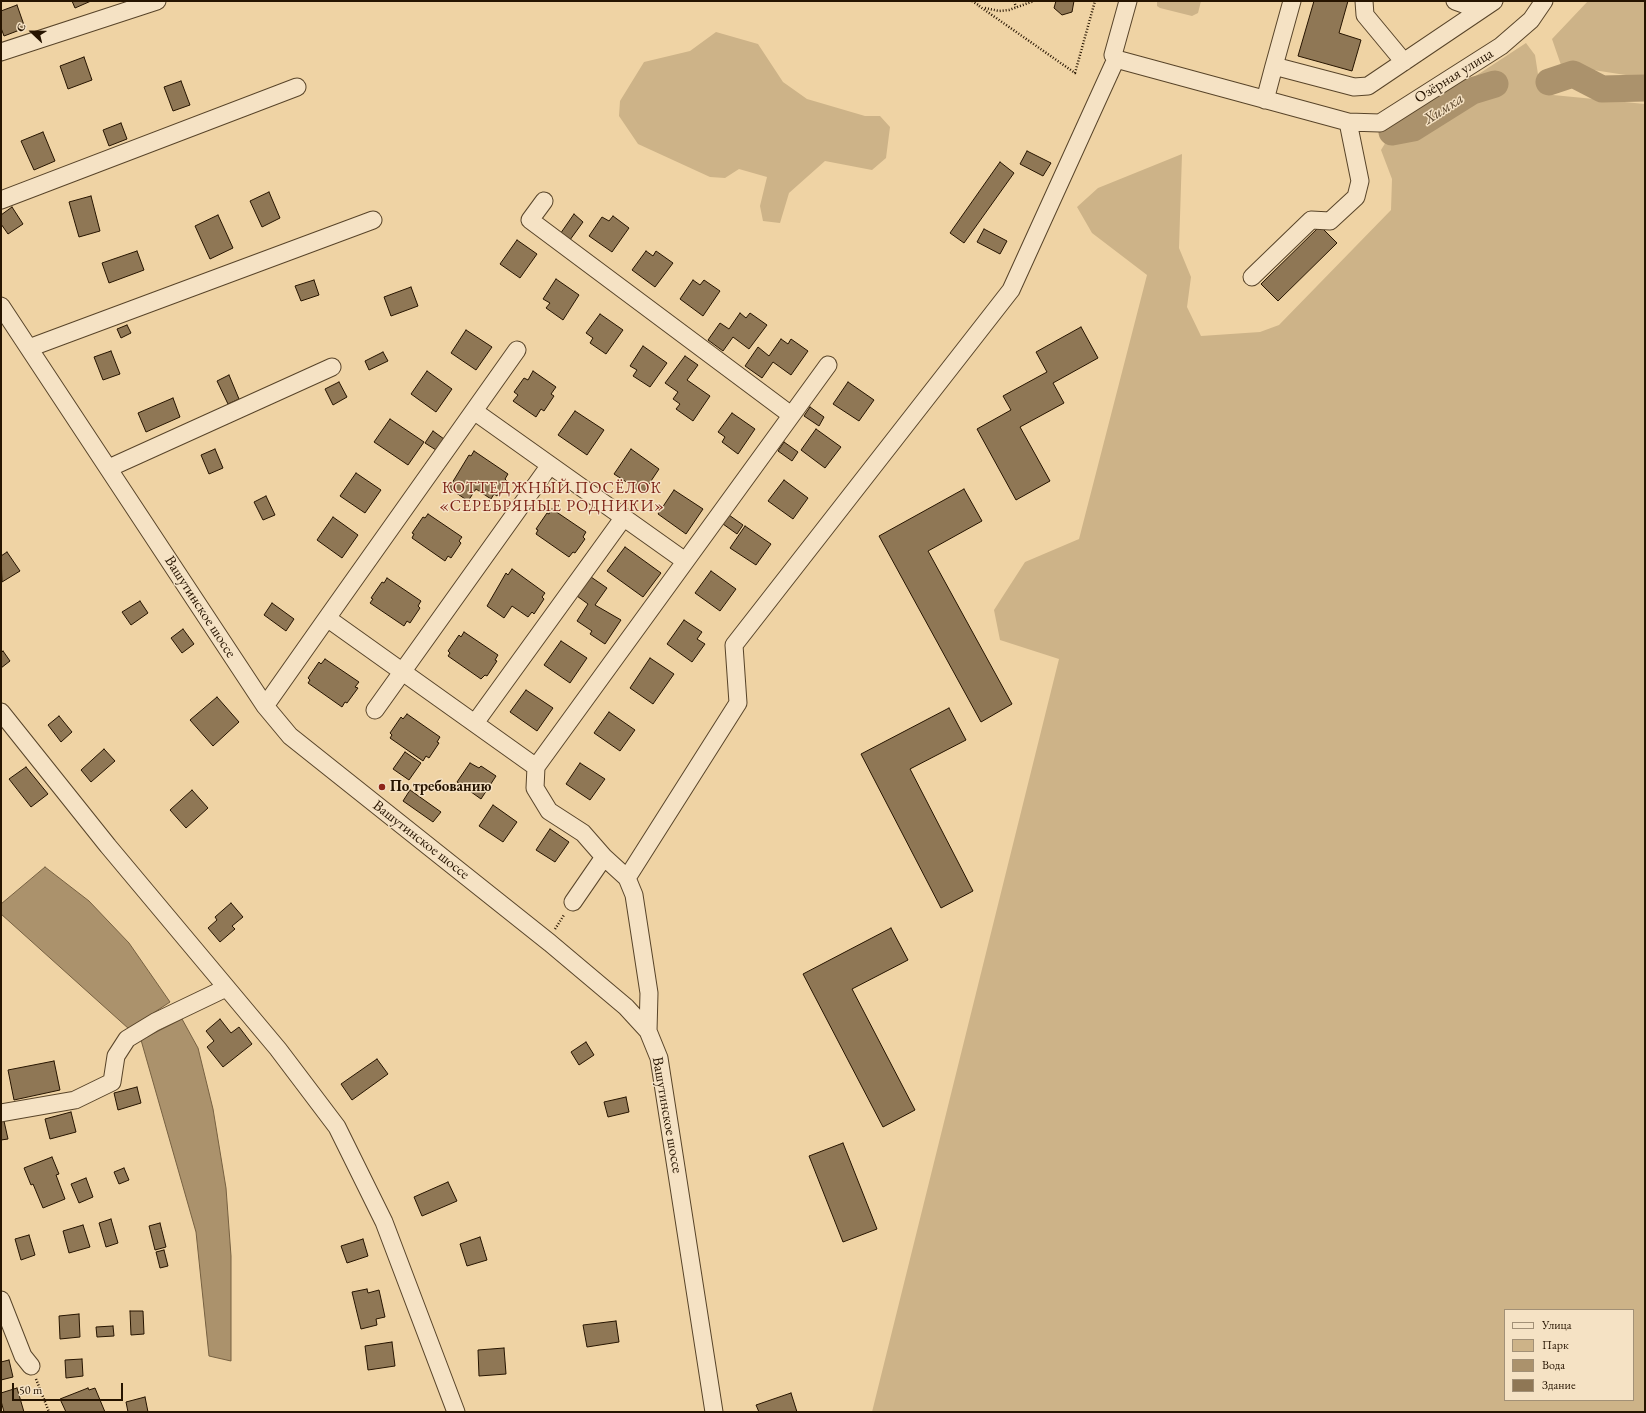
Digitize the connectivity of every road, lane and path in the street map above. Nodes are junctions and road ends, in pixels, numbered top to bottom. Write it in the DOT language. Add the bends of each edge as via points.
graph roads {
  1 [pos="157,1"];
  2 [pos="972,1"];
  3 [pos="1014,1"];
  4 [pos="1034,1"];
  5 [pos="1096,1"];
  6 [pos="1128,1"];
  7 [pos="1292,1"];
  8 [pos="1364,1"];
  9 [pos="1455,1"];
  10 [pos="1544,1"];
  11 [pos="1487,5"];
  12 [pos="979,6"];
  13 [pos="1016,7"];
  14 [pos="1,52"];
  15 [pos="1116,59"];
  16 [pos="1404,62"];
  17 [pos="1274,66"];
  18 [pos="297,86"];
  19 [pos="1265,100"];
  20 [pos="1348,122"];
  21 [pos="1,200"];
  22 [pos="544,201"];
  23 [pos="372,220"];
  24 [pos="1252,277"];
  25 [pos="1,306"];
  26 [pos="29,348"];
  27 [pos="517,350"];
  28 [pos="828,365"];
  29 [pos="332,367"];
  30 [pos="474,411"];
  31 [pos="792,415"];
  32 [pos="550,465"];
  33 [pos="109,468"];
  34 [pos="624,517"];
  35 [pos="685,561"];
  36 [pos="327,618"];
  37 [pos="402,671"];
  38 [pos="265,706"];
  39 [pos="374,710"];
  40 [pos="1,712"];
  41 [pos="475,723"];
  42 [pos="536,766"];
  43 [pos="604,857"];
  44 [pos="627,878"];
  45 [pos="573,902"];
  46 [pos="550,943"];
  47 [pos="226,988"];
  48 [pos="648,1031"];
  49 [pos="1,1113"];
  50 [pos="1,1300"];
  51 [pos="31,1366"];
  52 [pos="49,1412"];
  53 [pos="456,1412"];
  54 [pos="714,1412"];
  1 -- 14 [label="street"];
  2 -- 12 [label="path"];
  3 -- 13 [label="path"];
  4 -- 13 [label="path"];
  5 -- 12 [label="path" via="1075,73"];
  6 -- 15 [label="street" via="1114,55"];
  7 -- 17 [label="street"];
  8 -- 16 [label="street" via="1364,15"];
  9 -- 11 [label="street"];
  10 -- 20 [label="street, Озёрная улица" via="1531,20 1501,46 1380,123"];
  11 -- 16 [label="street"];
  12 -- 13 [label="path" via="999,11"];
  15 -- 19 [label="street"];
  15 -- 44 [label="street" via="1011,290 734,645 738,703"];
  16 -- 17 [label="street" via="1368,86 1354,87"];
  17 -- 19 [label="street"];
  18 -- 21 [label="street"];
  19 -- 20 [label="street, Озёрная улица"];
  20 -- 24 [label="street" via="1360,181 1356,197 1330,221 1311,220"];
  22 -- 31 [label="street" via="530,220"];
  23 -- 26 [label="street"];
  25 -- 26 [label="street, Вашутинское шоссе"];
  26 -- 33 [label="street, Вашутинское шоссе"];
  27 -- 30 [label="street"];
  28 -- 31 [label="street"];
  29 -- 33 [label="street"];
  30 -- 32 [label="street"];
  30 -- 36 [label="street"];
  31 -- 35 [label="street"];
  32 -- 34 [label="street"];
  32 -- 37 [label="street"];
  33 -- 38 [label="street, Вашутинское шоссе"];
  34 -- 35 [label="street"];
  34 -- 41 [label="street"];
  35 -- 42 [label="street"];
  36 -- 37 [label="street"];
  36 -- 38 [label="street"];
  37 -- 39 [label="street"];
  37 -- 41 [label="street"];
  38 -- 46 [label="street, Вашутинское шоссе" via="290,736"];
  40 -- 47 [label="street"];
  41 -- 42 [label="street"];
  42 -- 43 [label="street" via="535,788 549,811 583,833"];
  43 -- 44 [label="street"];
  43 -- 45 [label="street"];
  44 -- 48 [label="street" via="634,895 649,993"];
  45 -- 46 [label="path" via="556,926"];
  46 -- 48 [label="street, Вашутинское шоссе" via="626,1007"];
  47 -- 49 [label="street" via="155,1022 127,1039 116,1056 112,1082 75,1100"];
  47 -- 53 [label="street" via="278,1049 337,1127 384,1222"];
  48 -- 54 [label="street, Вашутинское шоссе" via="659,1058"];
  50 -- 51 [label="street" via="23,1356"];
  51 -- 52 [label="path"];
}
